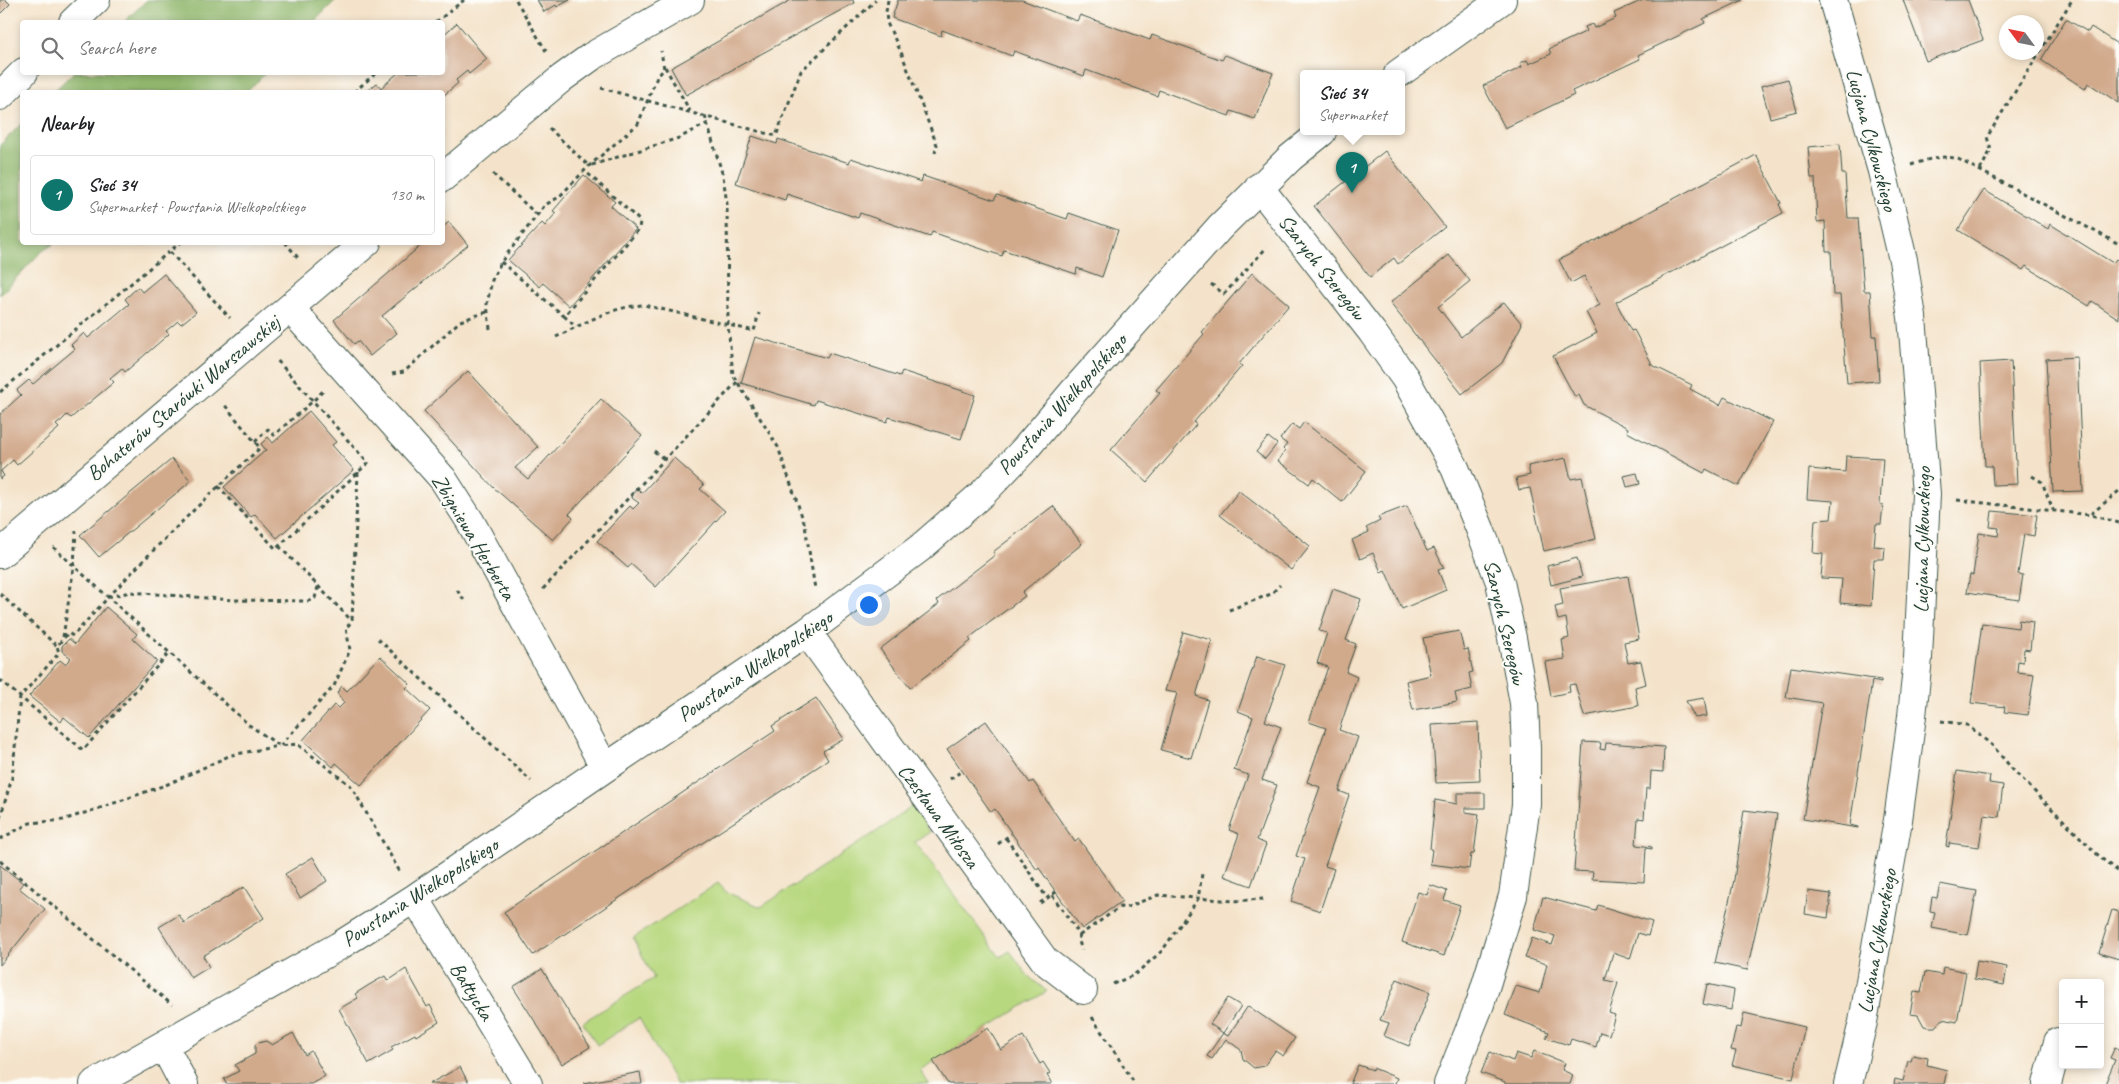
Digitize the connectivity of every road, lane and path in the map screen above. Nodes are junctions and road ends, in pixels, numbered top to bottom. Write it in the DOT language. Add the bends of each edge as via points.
graph roads {
  1 [pos="96,0"];
  2 [pos="464,0"];
  3 [pos="690,0"];
  4 [pos="876,0"];
  5 [pos="888,0"];
  6 [pos="1502,0"];
  7 [pos="1833,0"];
  8 [pos="2072,0"];
  9 [pos="76,20"];
  10 [pos="439,20"];
  11 [pos="659,47"];
  12 [pos="665,66"];
  13 [pos="1404,70"];
  14 [pos="21,75"];
  15 [pos="374,75"];
  16 [pos="601,88"];
  17 [pos="356,90"];
  18 [pos="0,96"];
  19 [pos="647,100"];
  20 [pos="526,107"];
  21 [pos="691,112"];
  22 [pos="706,116"];
  23 [pos="708,123"];
  24 [pos="1318,135"];
  25 [pos="935,154"];
  26 [pos="589,166"];
  27 [pos="1903,167"];
  28 [pos="584,170"];
  29 [pos="1980,170"];
  30 [pos="445,175"];
  31 [pos="506,186"];
  32 [pos="1259,187"];
  33 [pos="536,214"];
  34 [pos="1274,240"];
  35 [pos="2119,244"];
  36 [pos="178,245"];
  37 [pos="363,245"];
  38 [pos="170,252"];
  39 [pos="501,262"];
  40 [pos="1216,287"];
  41 [pos="211,297"];
  42 [pos="290,308"];
  43 [pos="487,312"];
  44 [pos="759,313"];
  45 [pos="564,316"];
  46 [pos="728,325"];
  47 [pos="576,327"];
  48 [pos="490,329"];
  49 [pos="556,337"];
  50 [pos="271,354"];
  51 [pos="345,370"];
  52 [pos="390,374"];
  53 [pos="737,382"];
  54 [pos="0,392"];
  55 [pos="313,401"];
  56 [pos="227,408"];
  57 [pos="255,442"];
  58 [pos="654,451"];
  59 [pos="664,459"];
  60 [pos="358,472"];
  61 [pos="2032,476"];
  62 [pos="218,486"];
  63 [pos="2119,491"];
  64 [pos="1957,500"];
  65 [pos="2053,510"];
  66 [pos="2090,515"];
  67 [pos="2119,523"];
  68 [pos="76,530"];
  69 [pos="48,543"];
  70 [pos="279,546"];
  71 [pos="0,554"];
  72 [pos="74,566"];
  73 [pos="1280,585"];
  74 [pos="318,587"];
  75 [pos="542,589"];
  76 [pos="457,590"];
  77 [pos="816,590"];
  78 [pos="0,594"];
  79 [pos="108,597"];
  80 [pos="466,603"];
  81 [pos="1229,610"];
  82 [pos="352,621"];
  83 [pos="807,632"];
  84 [pos="63,638"];
  85 [pos="378,638"];
  86 [pos="57,646"];
  87 [pos="169,653"];
  88 [pos="0,680"];
  89 [pos="20,697"];
  90 [pos="1939,721"];
  91 [pos="280,746"];
  92 [pos="605,768"];
  93 [pos="532,782"];
  94 [pos="0,818"];
  95 [pos="1006,838"];
  96 [pos="0,839"];
  97 [pos="0,861"];
  98 [pos="400,870"];
  99 [pos="2119,873"];
  100 [pos="1202,874"];
  101 [pos="1052,895"];
  102 [pos="415,898"];
  103 [pos="1047,898"];
  104 [pos="1198,899"];
  105 [pos="1263,899"];
  106 [pos="1080,935"];
  107 [pos="1082,946"];
  108 [pos="1085,1001"];
  109 [pos="172,1006"];
  110 [pos="2058,1042"];
  111 [pos="164,1046"];
  112 [pos="94,1084"];
  113 [pos="184,1084"];
  114 [pos="528,1084"];
  115 [pos="1135,1084"];
  116 [pos="1448,1084"];
  117 [pos="1848,1084"];
  118 [pos="2047,1084"];
  1 -- 9 [label="street"];
  2 -- 10 [label="path"];
  3 -- 20 [label="street" via="592,57"];
  4 -- 22 [label="path" via="801,71 776,136"];
  5 -- 25 [label="path" via="887,23 937,145"];
  6 -- 13 [label="street"];
  7 -- 117 [label="street, Lucjana Cylkowskiego" via="1882,171 1903,260 1912,317 1926,494 1912,716 1868,993"];
  8 -- 29 [label="path" via="1987,137 1991,150"];
  11 -- 12 [label="path"];
  12 -- 19 [label="path"];
  12 -- 21 [label="path"];
  14 -- 18 [label="street"];
  15 -- 17 [label="path"];
  16 -- 19 [label="path"];
  19 -- 21 [label="path"];
  19 -- 26 [label="path" via="638,124"];
  20 -- 26 [label="path"];
  20 -- 30 [label="street"];
  21 -- 22 [label="path"];
  22 -- 23 [label="path"];
  23 -- 26 [label="path" via="679,138"];
  23 -- 46 [label="path" via="724,176 727,204"];
  24 -- 32 [label="street, Powstania Wielkopolskiego"];
  26 -- 28 [label="path"];
  27 -- 29 [label="path" via="1948,156"];
  28 -- 33 [label="path"];
  28 -- 45 [label="path" via="640,221 639,229"];
  29 -- 35 [label="path"];
  31 -- 33 [label="path"];
  32 -- 83 [label="street, Powstania Wielkopolskiego" via="983,493 920,548"];
  32 -- 116 [label="street, Szarych Szeregów" via="1372,332 1409,386 1455,468 1500,582 1512,638 1524,703 1526,748 1526,805 1521,841 1513,896 1480,1004"];
  33 -- 39 [label="path"];
  34 -- 40 [label="path" via="1224,294"];
  36 -- 38 [label="path"];
  37 -- 42 [label="street, Bohaterów Starówki Warszawskiej"];
  38 -- 41 [label="path"];
  38 -- 54 [label="path"];
  39 -- 43 [label="path" via="492,280"];
  39 -- 45 [label="path"];
  42 -- 51 [label="street, Zbigniewa Herberta"];
  42 -- 71 [label="street, Bohaterów Starówki Warszawskiej"];
  43 -- 48 [label="path"];
  43 -- 52 [label="path" via="460,321 404,372"];
  44 -- 46 [label="path" via="754,332"];
  45 -- 47 [label="path"];
  46 -- 47 [label="path" via="644,305 631,306"];
  46 -- 53 [label="path" via="733,375"];
  47 -- 49 [label="path"];
  50 -- 55 [label="path"];
  51 -- 55 [label="path"];
  51 -- 92 [label="street, Zbigniewa Herberta" via="448,487 470,521"];
  53 -- 59 [label="path"];
  53 -- 77 [label="path" via="778,447 805,525"];
  55 -- 57 [label="path" via="274,436 268,430"];
  55 -- 60 [label="path" via="368,463"];
  56 -- 57 [label="path"];
  57 -- 62 [label="path" via="260,448"];
  58 -- 59 [label="path"];
  59 -- 75 [label="path"];
  60 -- 70 [label="path"];
  60 -- 82 [label="path"];
  61 -- 65 [label="path" via="2042,482"];
  62 -- 70 [label="path" via="276,549"];
  62 -- 79 [label="path"];
  63 -- 66 [label="path"];
  64 -- 65 [label="path"];
  65 -- 66 [label="path"];
  66 -- 67 [label="path"];
  68 -- 72 [label="path"];
  69 -- 72 [label="path"];
  70 -- 74 [label="path"];
  72 -- 79 [label="path"];
  72 -- 84 [label="path"];
  73 -- 81 [label="path" via="1271,594"];
  74 -- 79 [label="path" via="315,598 308,601 233,600 130,592"];
  74 -- 82 [label="path"];
  76 -- 80 [label="path"];
  78 -- 86 [label="path"];
  79 -- 84 [label="path" via="73,636 68,633"];
  79 -- 87 [label="path"];
  82 -- 91 [label="path" via="346,628 350,650 334,686"];
  83 -- 92 [label="street, Powstania Wielkopolskiego"];
  83 -- 108 [label="street, Czesława Miłosza" via="1045,961"];
  84 -- 86 [label="path"];
  85 -- 93 [label="path"];
  86 -- 89 [label="path" via="60,653"];
  87 -- 89 [label="path" via="83,750"];
  87 -- 91 [label="path" via="249,725"];
  88 -- 89 [label="path"];
  89 -- 94 [label="path" via="12,778"];
  90 -- 99 [label="path" via="1967,725 1985,739"];
  91 -- 96 [label="path" via="231,755 168,784 106,806 63,820 30,822"];
  91 -- 98 [label="path" via="297,744 351,786"];
  92 -- 102 [label="street, Powstania Wielkopolskiego"];
  95 -- 103 [label="path"];
  97 -- 109 [label="path"];
  100 -- 104 [label="path"];
  101 -- 106 [label="path"];
  102 -- 111 [label="street, Powstania Wielkopolskiego" via="340,946"];
  102 -- 114 [label="street, Bałtycka"];
  104 -- 105 [label="path"];
  104 -- 106 [label="path" via="1158,895 1125,908 1120,906"];
  104 -- 108 [label="path" via="1162,950 1134,974"];
  106 -- 107 [label="path" via="1078,939"];
  108 -- 115 [label="path"];
  110 -- 118 [label="street"];
  111 -- 112 [label="street, Powstania Wielkopolskiego"];
  111 -- 113 [label="street"];
}
